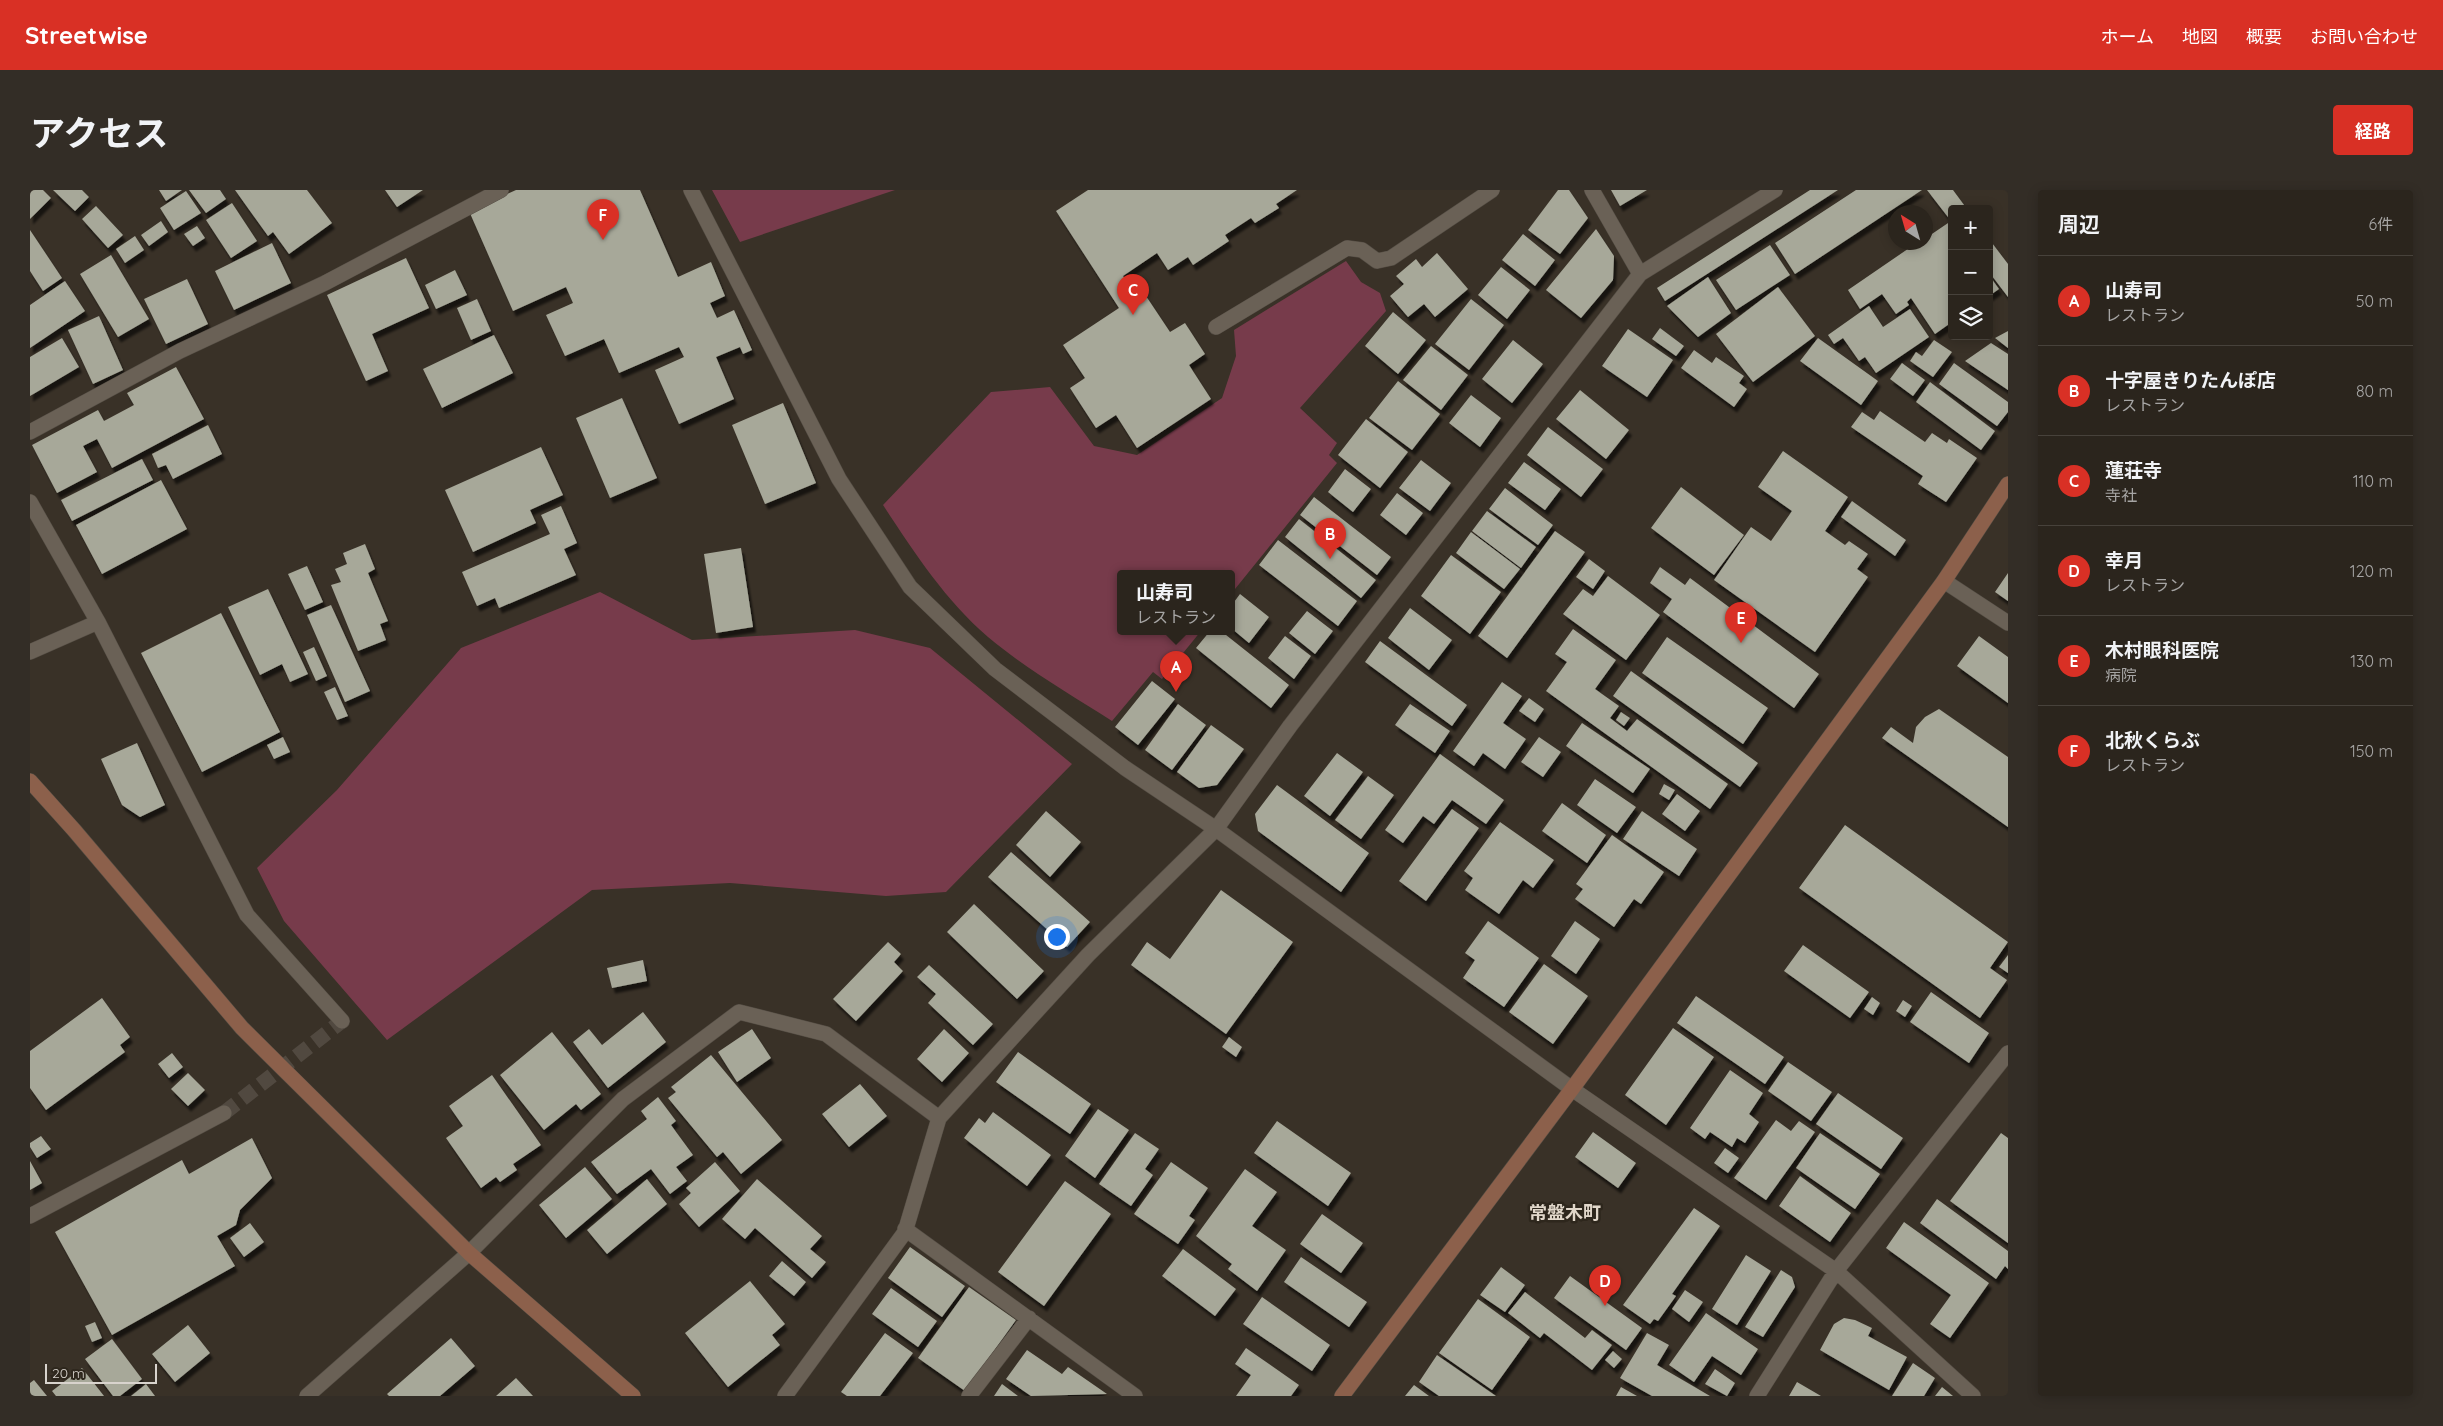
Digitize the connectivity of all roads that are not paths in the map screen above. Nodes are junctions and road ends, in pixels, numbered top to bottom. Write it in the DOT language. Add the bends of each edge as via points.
graph roads {
  1 [pos="502,190"];
  2 [pos="691,190"];
  3 [pos="1492,190"];
  4 [pos="1592,190"];
  5 [pos="1775,190"];
  6 [pos="1640,274"];
  7 [pos="1216,327"];
  8 [pos="30,432"];
  9 [pos="2008,484"];
  10 [pos="30,502"];
  11 [pos="1944,581"];
  12 [pos="98,622"];
  13 [pos="2008,623"];
  14 [pos="30,652"];
  15 [pos="30,782"];
  16 [pos="1216,830"];
  17 [pos="342,1021"];
  18 [pos="2008,1053"];
  19 [pos="1572,1089"];
  20 [pos="224,1113"];
  21 [pos="939,1118"];
  22 [pos="30,1216"];
  23 [pos="906,1229"];
  24 [pos="469,1253"];
  25 [pos="1836,1271"];
  26 [pos="1030,1318"];
  27 [pos="307,1396"];
  28 [pos="634,1396"];
  29 [pos="785,1396"];
  30 [pos="969,1396"];
  31 [pos="1135,1396"];
  32 [pos="1342,1396"];
  33 [pos="1757,1396"];
  34 [pos="1973,1396"];
  1 -- 8 [label="street" via="325,283 180,351"];
  2 -- 16 [label="street" via="839,479 910,587 995,669 1125,768"];
  3 -- 7 [label="street" via="1391,258 1377,261 1362,250 1347,248"];
  4 -- 6 [label="street"];
  5 -- 6 [label="street"];
  6 -- 16 [label="street" via="1290,726"];
  9 -- 11 [label="street"];
  10 -- 12 [label="street"];
  11 -- 13 [label="street"];
  11 -- 19 [label="street"];
  12 -- 14 [label="street"];
  12 -- 17 [label="street" via="247,915"];
  15 -- 24 [label="street" via="242,1028"];
  16 -- 19 [label="street"];
  16 -- 21 [label="street" via="1088,955"];
  18 -- 25 [label="street"];
  19 -- 25 [label="street"];
  19 -- 32 [label="street"];
  20 -- 22 [label="street"];
  21 -- 23 [label="street"];
  21 -- 24 [label="street" via="826,1034 740,1012 623,1099"];
  23 -- 26 [label="street"];
  23 -- 29 [label="street"];
  24 -- 27 [label="street"];
  24 -- 28 [label="street"];
  25 -- 33 [label="street"];
  25 -- 34 [label="street"];
  26 -- 30 [label="street"];
  26 -- 31 [label="street"];
}
